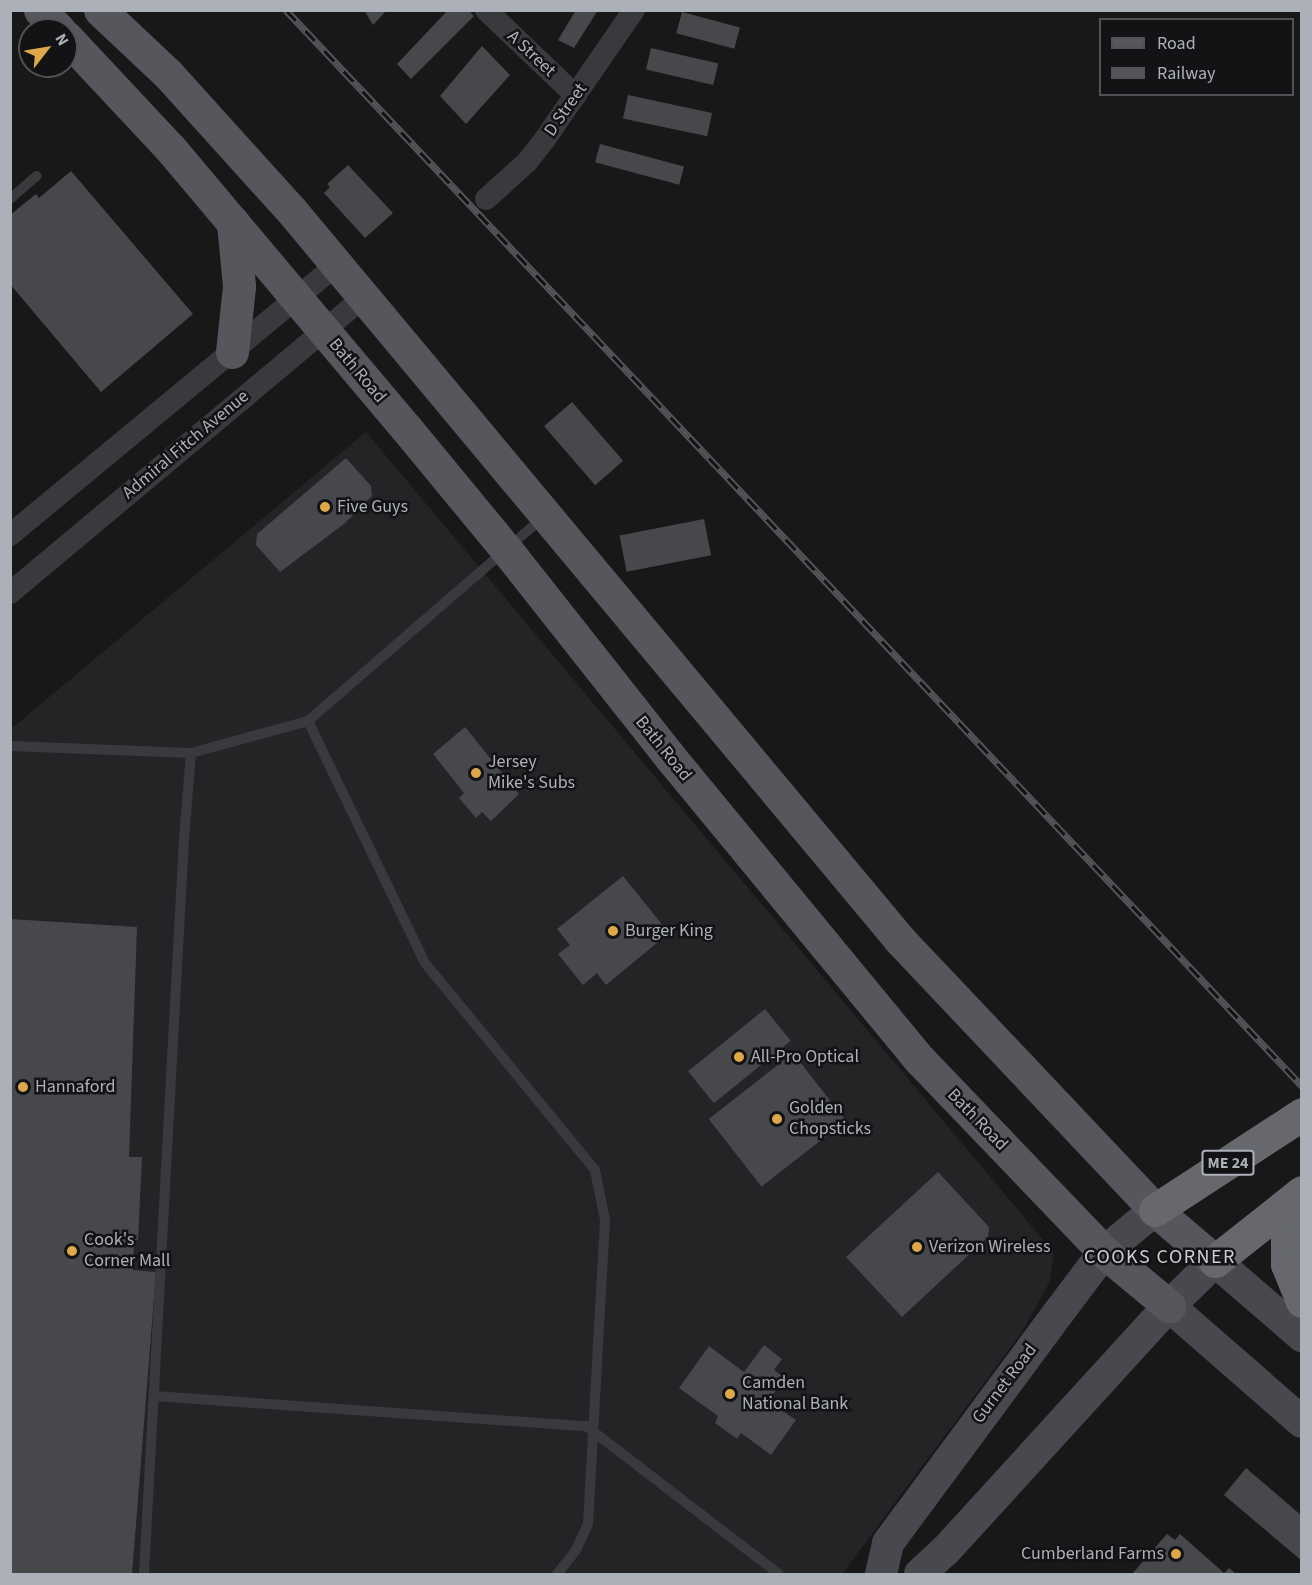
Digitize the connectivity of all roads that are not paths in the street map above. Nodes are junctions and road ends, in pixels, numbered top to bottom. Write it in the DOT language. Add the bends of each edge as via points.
graph roads {
  1 [pos="100,10"];
  2 [pos="486,10"];
  3 [pos="634,10"];
  4 [pos="78,50"];
  5 [pos="576,96"];
  6 [pos="36,176"];
  7 [pos="10,199"];
  8 [pos="486,199"];
  9 [pos="233,222"];
  10 [pos="335,266"];
  11 [pos="363,298"];
  12 [pos="296,299"];
  13 [pos="323,331"];
  14 [pos="232,352"];
  15 [pos="544,515"];
  16 [pos="10,535"];
  17 [pos="506,548"];
  18 [pos="10,593"];
  19 [pos="308,721"];
  20 [pos="10,746"];
  21 [pos="191,753"];
  22 [pos="1302,1114"];
  23 [pos="1302,1192"];
  24 [pos="1302,1201"];
  25 [pos="1155,1210"];
  26 [pos="1104,1252"];
  27 [pos="1215,1261"];
  28 [pos="1302,1301"];
  29 [pos="1169,1306"];
  30 [pos="1302,1336"];
  31 [pos="154,1396"];
  32 [pos="1302,1422"];
  33 [pos="594,1432"];
  34 [pos="144,1575"];
  35 [pos="557,1575"];
  36 [pos="779,1575"];
  37 [pos="881,1575"];
  38 [pos="920,1575"];
  1 -- 10 [label="main road" via="168,74 291,210"];
  2 -- 5 [label="street, A Street"];
  3 -- 5 [label="street, D Street"];
  4 -- 9 [label="main road, Bath Road"];
  5 -- 8 [label="street, D Street" via="527,162"];
  6 -- 7 [label="lane"];
  9 -- 12 [label="main road, Bath Road"];
  9 -- 14 [label="main road" via="239,286"];
  10 -- 11 [label="main road"];
  10 -- 12 [label="street"];
  11 -- 13 [label="street, Admiral Fitch Avenue"];
  11 -- 15 [label="main road"];
  12 -- 13 [label="main road, Bath Road"];
  12 -- 14 [label="street"];
  13 -- 17 [label="main road, Bath Road"];
  13 -- 18 [label="street, Admiral Fitch Avenue"];
  14 -- 16 [label="street"];
  15 -- 17 [label="lane"];
  15 -- 25 [label="main road" via="900,940"];
  17 -- 19 [label="lane"];
  17 -- 26 [label="main road, Bath Road" via="677,766 920,1060"];
  19 -- 21 [label="lane"];
  19 -- 33 [label="lane" via="425,963 595,1170 605,1220"];
  20 -- 21 [label="lane"];
  21 -- 31 [label="lane"];
  22 -- 25 [label="highway, ME 24"];
  23 -- 27 [label="highway"];
  24 -- 28 [label="highway" via="1287,1234 1287,1264"];
  25 -- 26 [label="main road, Gurnet Road / ME 24"];
  25 -- 27 [label="main road"];
  26 -- 29 [label="main road, Bath Road"];
  26 -- 37 [label="main road, Gurnet Road / ME 24" via="888,1543"];
  27 -- 29 [label="main road"];
  27 -- 30 [label="main road"];
  29 -- 32 [label="main road, Bath Road"];
  29 -- 38 [label="main road"];
  31 -- 33 [label="lane" via="586,1426"];
  31 -- 34 [label="lane"];
  33 -- 35 [label="lane" via="588,1524 576,1550"];
  33 -- 36 [label="lane"];
}
